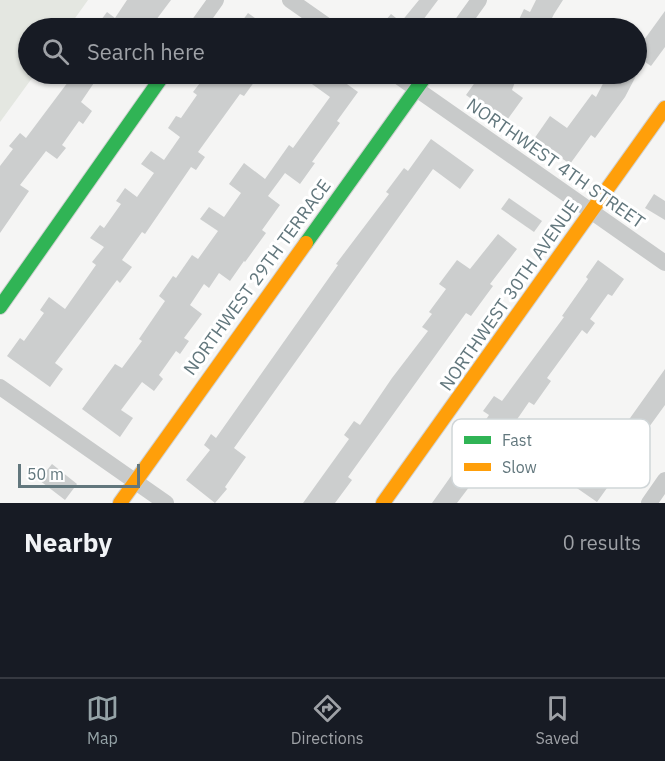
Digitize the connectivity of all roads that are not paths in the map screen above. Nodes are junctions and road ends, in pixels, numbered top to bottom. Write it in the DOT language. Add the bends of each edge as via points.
graph roads {
  1 [pos="216,0"];
  2 [pos="290,0"];
  3 [pos="479,0"];
  4 [pos="203,18"];
  5 [pos="316,18"];
  6 [pos="466,18"];
  7 [pos="157,84"];
  8 [pos="410,84"];
  9 [pos="419,84"];
  10 [pos="416,88"];
  11 [pos="665,108"];
  12 [pos="591,211"];
  13 [pos="665,263"];
  14 [pos="0,307"];
  15 [pos="0,387"];
  16 [pos="665,480"];
  17 [pos="135,482"];
  18 [pos="120,503"];
  19 [pos="166,503"];
  20 [pos="383,503"];
  21 [pos="649,503"];
  1 -- 4 [label="street"];
  2 -- 5 [label="street"];
  3 -- 6 [label="street"];
  7 -- 14 [label="street"];
  8 -- 10 [label="street, NORTHWEST 4TH STREET"];
  9 -- 10 [label="street, NORTHWEST 29TH TERRACE"];
  10 -- 12 [label="street, NORTHWEST 4TH STREET"];
  10 -- 17 [label="street, NORTHWEST 29TH TERRACE"];
  11 -- 12 [label="street, NORTHWEST 30TH AVENUE"];
  12 -- 13 [label="street, NORTHWEST 4TH STREET"];
  12 -- 20 [label="street, NORTHWEST 30TH AVENUE"];
  15 -- 17 [label="street"];
  16 -- 21 [label="street"];
  17 -- 18 [label="street, NORTHWEST 29TH TERRACE"];
  17 -- 19 [label="street"];
}
